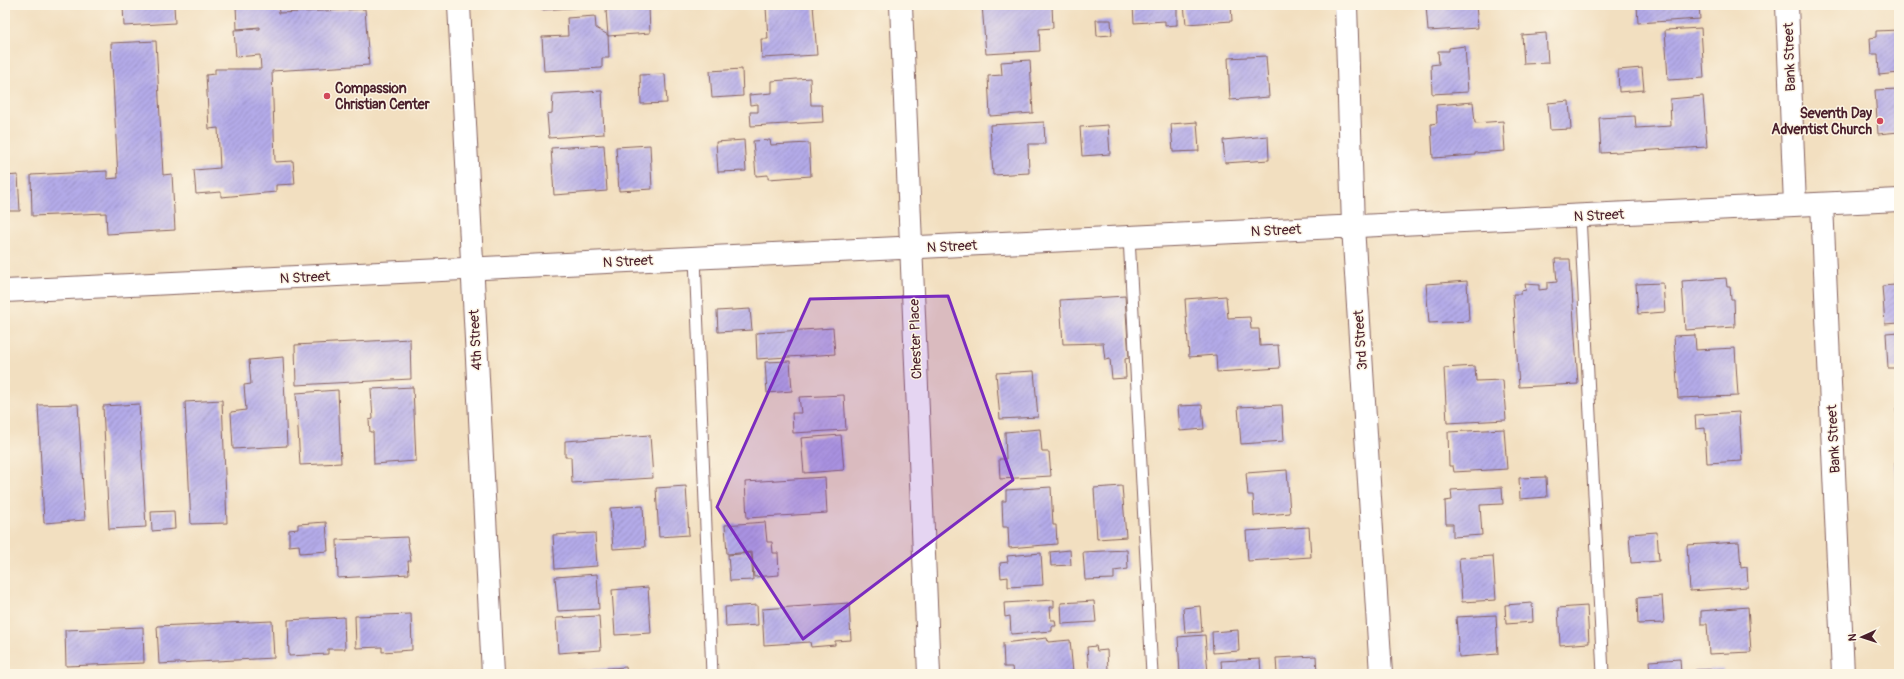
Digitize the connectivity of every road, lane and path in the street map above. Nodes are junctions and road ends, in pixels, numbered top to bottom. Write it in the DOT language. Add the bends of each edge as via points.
graph roads {
  1 [pos="459,5"];
  2 [pos="901,5"];
  3 [pos="1346,5"];
  4 [pos="1787,5"];
  5 [pos="1899,200"];
  6 [pos="1822,204"];
  7 [pos="1795,205"];
  8 [pos="1580,215"];
  9 [pos="1353,226"];
  10 [pos="1129,237"];
  11 [pos="912,247"];
  12 [pos="695,258"];
  13 [pos="471,269"];
  14 [pos="5,291"];
  15 [pos="493,674"];
  16 [pos="712,674"];
  17 [pos="929,674"];
  18 [pos="1152,674"];
  19 [pos="1381,674"];
  20 [pos="1603,674"];
  21 [pos="1843,674"];
  1 -- 13 [label="street, 4th Street"];
  2 -- 11 [label="street, Chester Place"];
  3 -- 9 [label="street, 3rd Street"];
  4 -- 7 [label="street, Bank Street"];
  5 -- 6 [label="street, N Street"];
  6 -- 7 [label="street, N Street"];
  6 -- 21 [label="street, Bank Street"];
  7 -- 8 [label="street, N Street"];
  8 -- 9 [label="street, N Street"];
  8 -- 20 [label="lane"];
  9 -- 10 [label="street, N Street"];
  9 -- 19 [label="street, 3rd Street"];
  10 -- 11 [label="street, N Street"];
  10 -- 18 [label="lane"];
  11 -- 12 [label="street, N Street"];
  11 -- 17 [label="street, Chester Place"];
  12 -- 13 [label="street, N Street"];
  12 -- 16 [label="lane"];
  13 -- 14 [label="street, N Street"];
  13 -- 15 [label="street, 4th Street"];
}
